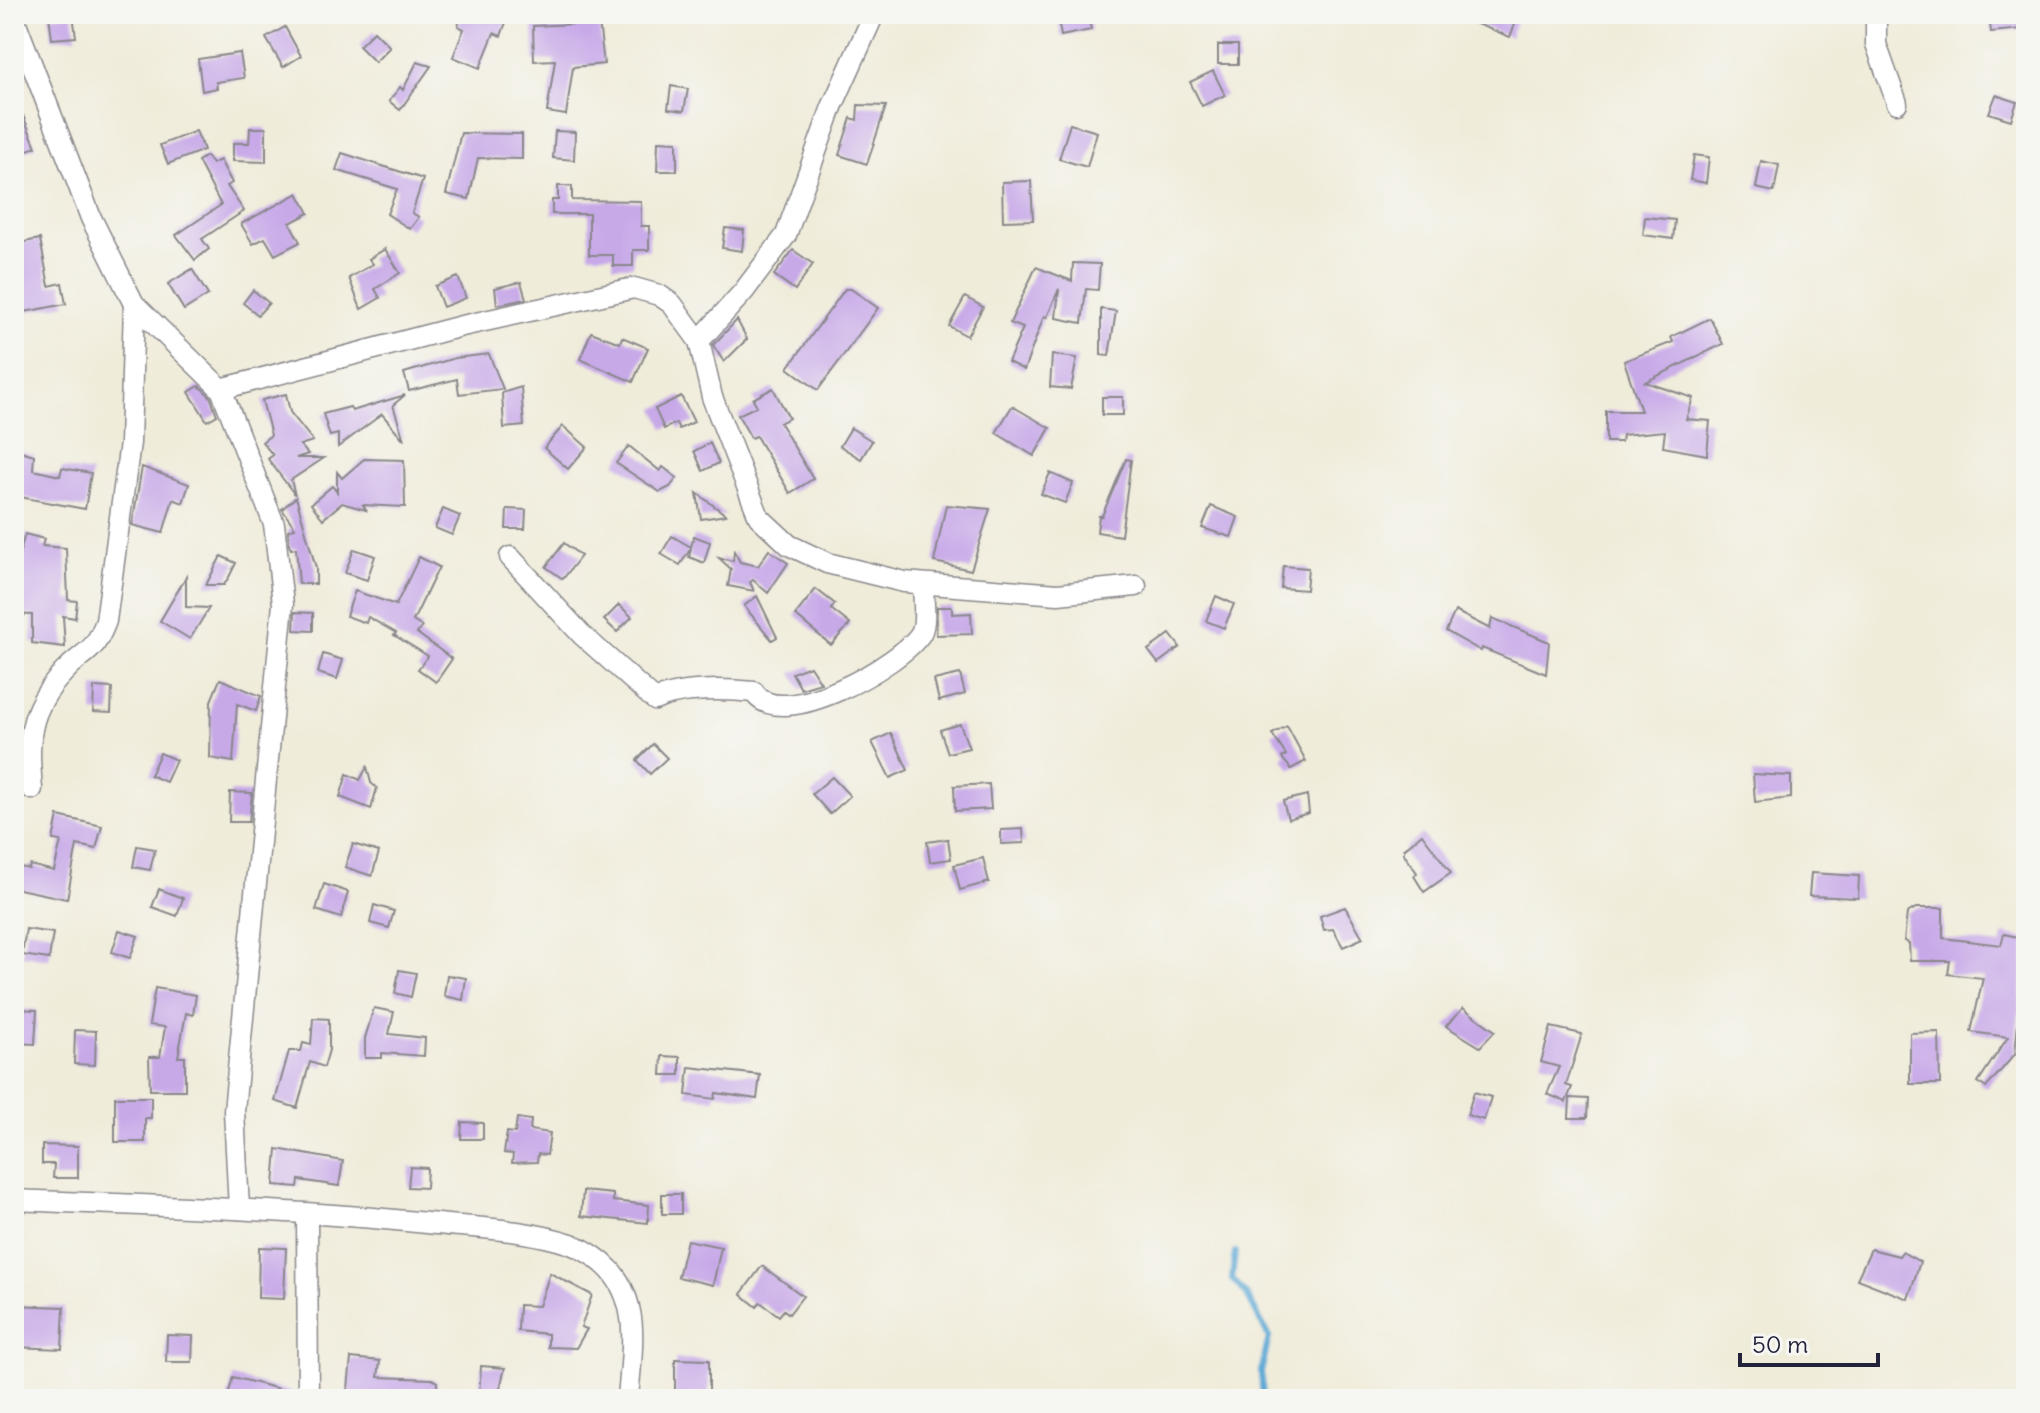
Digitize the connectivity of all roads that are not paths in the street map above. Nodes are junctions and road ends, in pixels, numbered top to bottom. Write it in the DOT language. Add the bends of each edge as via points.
graph roads {
  1 [pos="31,14"];
  2 [pos="874,14"];
  3 [pos="1876,14"];
  4 [pos="18,26"];
  5 [pos="1897,103"];
  6 [pos="134,304"];
  7 [pos="699,341"];
  8 [pos="221,389"];
  9 [pos="510,557"];
  10 [pos="923,584"];
  11 [pos="1136,586"];
  12 [pos="32,789"];
  13 [pos="14,1200"];
  14 [pos="239,1209"];
  15 [pos="307,1214"];
  16 [pos="308,1399"];
  17 [pos="628,1399"];
  1 -- 4 [label="street"];
  2 -- 7 [label="street" via="832,107 786,235"];
  3 -- 5 [label="street" via="1876,44"];
  4 -- 6 [label="street" via="91,218"];
  6 -- 8 [label="street"];
  6 -- 12 [label="street" via="130,443 106,621 98,643 63,672 32,718"];
  7 -- 8 [label="street" via="659,295 616,289"];
  7 -- 10 [label="street" via="712,397 759,517 771,532 827,563"];
  8 -- 14 [label="street" via="274,524 283,604 234,1111"];
  9 -- 10 [label="street" via="582,635 655,700 669,694 736,690 754,692 771,705 837,695 911,645 923,631"];
  10 -- 11 [label="street" via="1058,594"];
  13 -- 14 [label="street"];
  14 -- 15 [label="street"];
  15 -- 16 [label="street"];
  15 -- 17 [label="street" via="502,1231 592,1253 611,1272 634,1320"];
}
